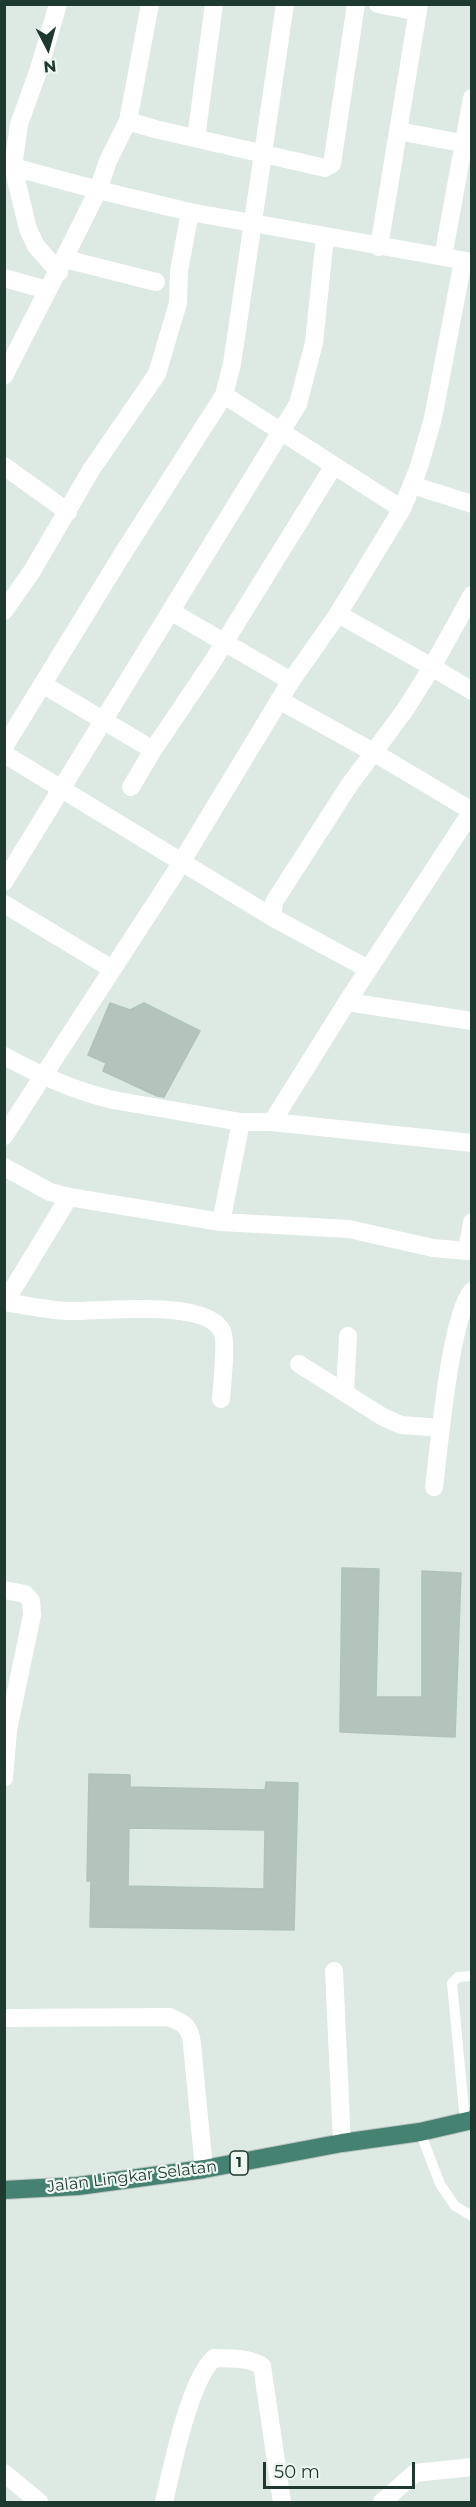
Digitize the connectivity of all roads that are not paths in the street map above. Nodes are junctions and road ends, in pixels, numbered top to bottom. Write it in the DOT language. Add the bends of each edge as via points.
graph roads {
  1 [pos="58,4"];
  2 [pos="150,4"];
  3 [pos="214,4"];
  4 [pos="285,4"];
  5 [pos="356,4"];
  6 [pos="378,4"];
  7 [pos="418,8"];
  8 [pos="471,98"];
  9 [pos="128,121"];
  10 [pos="398,132"];
  11 [pos="196,138"];
  12 [pos="467,144"];
  13 [pos="262,153"];
  14 [pos="13,167"];
  15 [pos="98,190"];
  16 [pos="190,212"];
  17 [pos="252,221"];
  18 [pos="325,237"];
  19 [pos="379,247"];
  20 [pos="443,257"];
  21 [pos="467,261"];
  22 [pos="62,265"];
  23 [pos="4,278"];
  24 [pos="156,282"];
  25 [pos="47,290"];
  26 [pos="4,376"];
  27 [pos="224,395"];
  28 [pos="283,433"];
  29 [pos="4,466"];
  30 [pos="333,467"];
  31 [pos="412,485"];
  32 [pos="471,504"];
  33 [pos="402,509"];
  34 [pos="68,512"];
  35 [pos="471,595"];
  36 [pos="4,611"];
  37 [pos="172,612"];
  38 [pos="338,614"];
  39 [pos="225,642"];
  40 [pos="432,667"];
  41 [pos="291,681"];
  42 [pos="44,685"];
  43 [pos="471,691"];
  44 [pos="279,700"];
  45 [pos="104,722"];
  46 [pos="4,747"];
  47 [pos="153,750"];
  48 [pos="373,752"];
  49 [pos="4,754"];
  50 [pos="131,787"];
  51 [pos="63,789"];
  52 [pos="471,811"];
  53 [pos="182,863"];
  54 [pos="4,882"];
  55 [pos="4,904"];
  56 [pos="272,917"];
  57 [pos="111,969"];
  58 [pos="368,969"];
  59 [pos="347,1002"];
  60 [pos="471,1021"];
  61 [pos="4,1056"];
  62 [pos="44,1077"];
  63 [pos="241,1122"];
  64 [pos="272,1122"];
  65 [pos="4,1136"];
  66 [pos="471,1143"];
  67 [pos="4,1167"];
  68 [pos="69,1197"];
  69 [pos="221,1222"];
  70 [pos="471,1222"];
  71 [pos="471,1291"];
  72 [pos="5,1302"];
  73 [pos="348,1336"];
  74 [pos="299,1364"];
  75 [pos="345,1392"];
  76 [pos="221,1399"];
  77 [pos="441,1428"];
  78 [pos="434,1487"];
  79 [pos="4,1590"];
  80 [pos="6,1730"];
  81 [pos="4,1778"];
  82 [pos="334,1971"];
  83 [pos="471,1976"];
  84 [pos="4,2018"];
  85 [pos="468,2121"];
  86 [pos="420,2132"];
  87 [pos="342,2144"];
  88 [pos="204,2169"];
  89 [pos="4,2190"];
  90 [pos="471,2216"];
  91 [pos="471,2467"];
  92 [pos="4,2473"];
  93 [pos="386,2501"];
  94 [pos="39,2502"];
  95 [pos="164,2502"];
  96 [pos="282,2502"];
  1 -- 14 [label="street" via="19,124"];
  2 -- 9 [label="street"];
  3 -- 11 [label="street"];
  4 -- 13 [label="street"];
  5 -- 13 [label="street" via="332,164 326,168"];
  6 -- 7 [label="street"];
  7 -- 10 [label="street"];
  8 -- 12 [label="street"];
  9 -- 11 [label="street"];
  9 -- 15 [label="street"];
  10 -- 12 [label="street"];
  10 -- 19 [label="street"];
  11 -- 13 [label="street"];
  12 -- 20 [label="street"];
  13 -- 17 [label="street"];
  14 -- 15 [label="street"];
  14 -- 22 [label="street" via="36,246"];
  15 -- 16 [label="street"];
  15 -- 22 [label="street"];
  16 -- 17 [label="street"];
  16 -- 34 [label="street" via="180,263 178,303 160,367 91,470"];
  17 -- 18 [label="street"];
  17 -- 27 [label="street"];
  18 -- 19 [label="street"];
  18 -- 28 [label="street" via="314,344 298,404"];
  19 -- 20 [label="street"];
  20 -- 21 [label="street"];
  21 -- 31 [label="street" via="433,418"];
  22 -- 24 [label="street"];
  22 -- 25 [label="street"];
  23 -- 25 [label="street"];
  25 -- 26 [label="street"];
  27 -- 28 [label="street"];
  27 -- 42 [label="street"];
  28 -- 30 [label="street"];
  28 -- 37 [label="street"];
  29 -- 34 [label="street"];
  30 -- 33 [label="street"];
  30 -- 39 [label="street"];
  31 -- 32 [label="street"];
  31 -- 33 [label="street"];
  33 -- 38 [label="street"];
  34 -- 36 [label="street"];
  35 -- 40 [label="street"];
  37 -- 39 [label="street"];
  37 -- 45 [label="street"];
  38 -- 40 [label="street"];
  38 -- 41 [label="street"];
  39 -- 41 [label="street"];
  39 -- 47 [label="street"];
  40 -- 43 [label="street"];
  40 -- 48 [label="street"];
  41 -- 44 [label="street"];
  42 -- 45 [label="street"];
  42 -- 46 [label="street"];
  44 -- 48 [label="street"];
  44 -- 53 [label="street"];
  45 -- 47 [label="street"];
  45 -- 51 [label="street"];
  47 -- 50 [label="street"];
  48 -- 52 [label="street"];
  48 -- 56 [label="street" via="274,902"];
  49 -- 51 [label="street"];
  51 -- 53 [label="street"];
  51 -- 54 [label="street"];
  52 -- 58 [label="street"];
  53 -- 56 [label="street"];
  53 -- 57 [label="street"];
  55 -- 57 [label="street"];
  56 -- 58 [label="street"];
  57 -- 62 [label="street"];
  58 -- 59 [label="street"];
  59 -- 60 [label="street"];
  59 -- 64 [label="street"];
  61 -- 62 [label="street"];
  62 -- 63 [label="street" via="94,1096"];
  62 -- 65 [label="street"];
  63 -- 64 [label="street"];
  63 -- 69 [label="street"];
  64 -- 66 [label="street"];
  67 -- 68 [label="street" via="50,1192"];
  68 -- 69 [label="street"];
  68 -- 72 [label="street"];
  69 -- 70 [label="street" via="349,1229 433,1248 466,1251"];
  71 -- 77 [label="street" via="455,1336"];
  72 -- 76 [label="street" via="68,1311 161,1310 208,1318 218,1323 224,1333"];
  73 -- 75 [label="street"];
  74 -- 75 [label="street"];
  75 -- 77 [label="street" via="401,1425"];
  77 -- 78 [label="street"];
  79 -- 80 [label="street" via="26,1594 32,1615"];
  80 -- 81 [label="street"];
  82 -- 87 [label="street"];
  83 -- 85 [label="lane" via="458,1977 452,1983"];
  84 -- 88 [label="street" via="169,2017 184,2022 192,2044"];
  85 -- 86 [label="highway, Jalan Lingkar Selatan / 1"];
  86 -- 87 [label="highway, Jalan Lingkar Selatan / 1"];
  86 -- 90 [label="lane" via="440,2184 455,2206"];
  87 -- 88 [label="highway, Jalan Lingkar Selatan / 1"];
  88 -- 89 [label="highway, Jalan Lingkar Selatan / 1" via="78,2186"];
  91 -- 93 [label="street" via="415,2473"];
  92 -- 94 [label="street"];
  95 -- 96 [label="street" via="195,2393 206,2366 214,2358 262,2366"];
}
